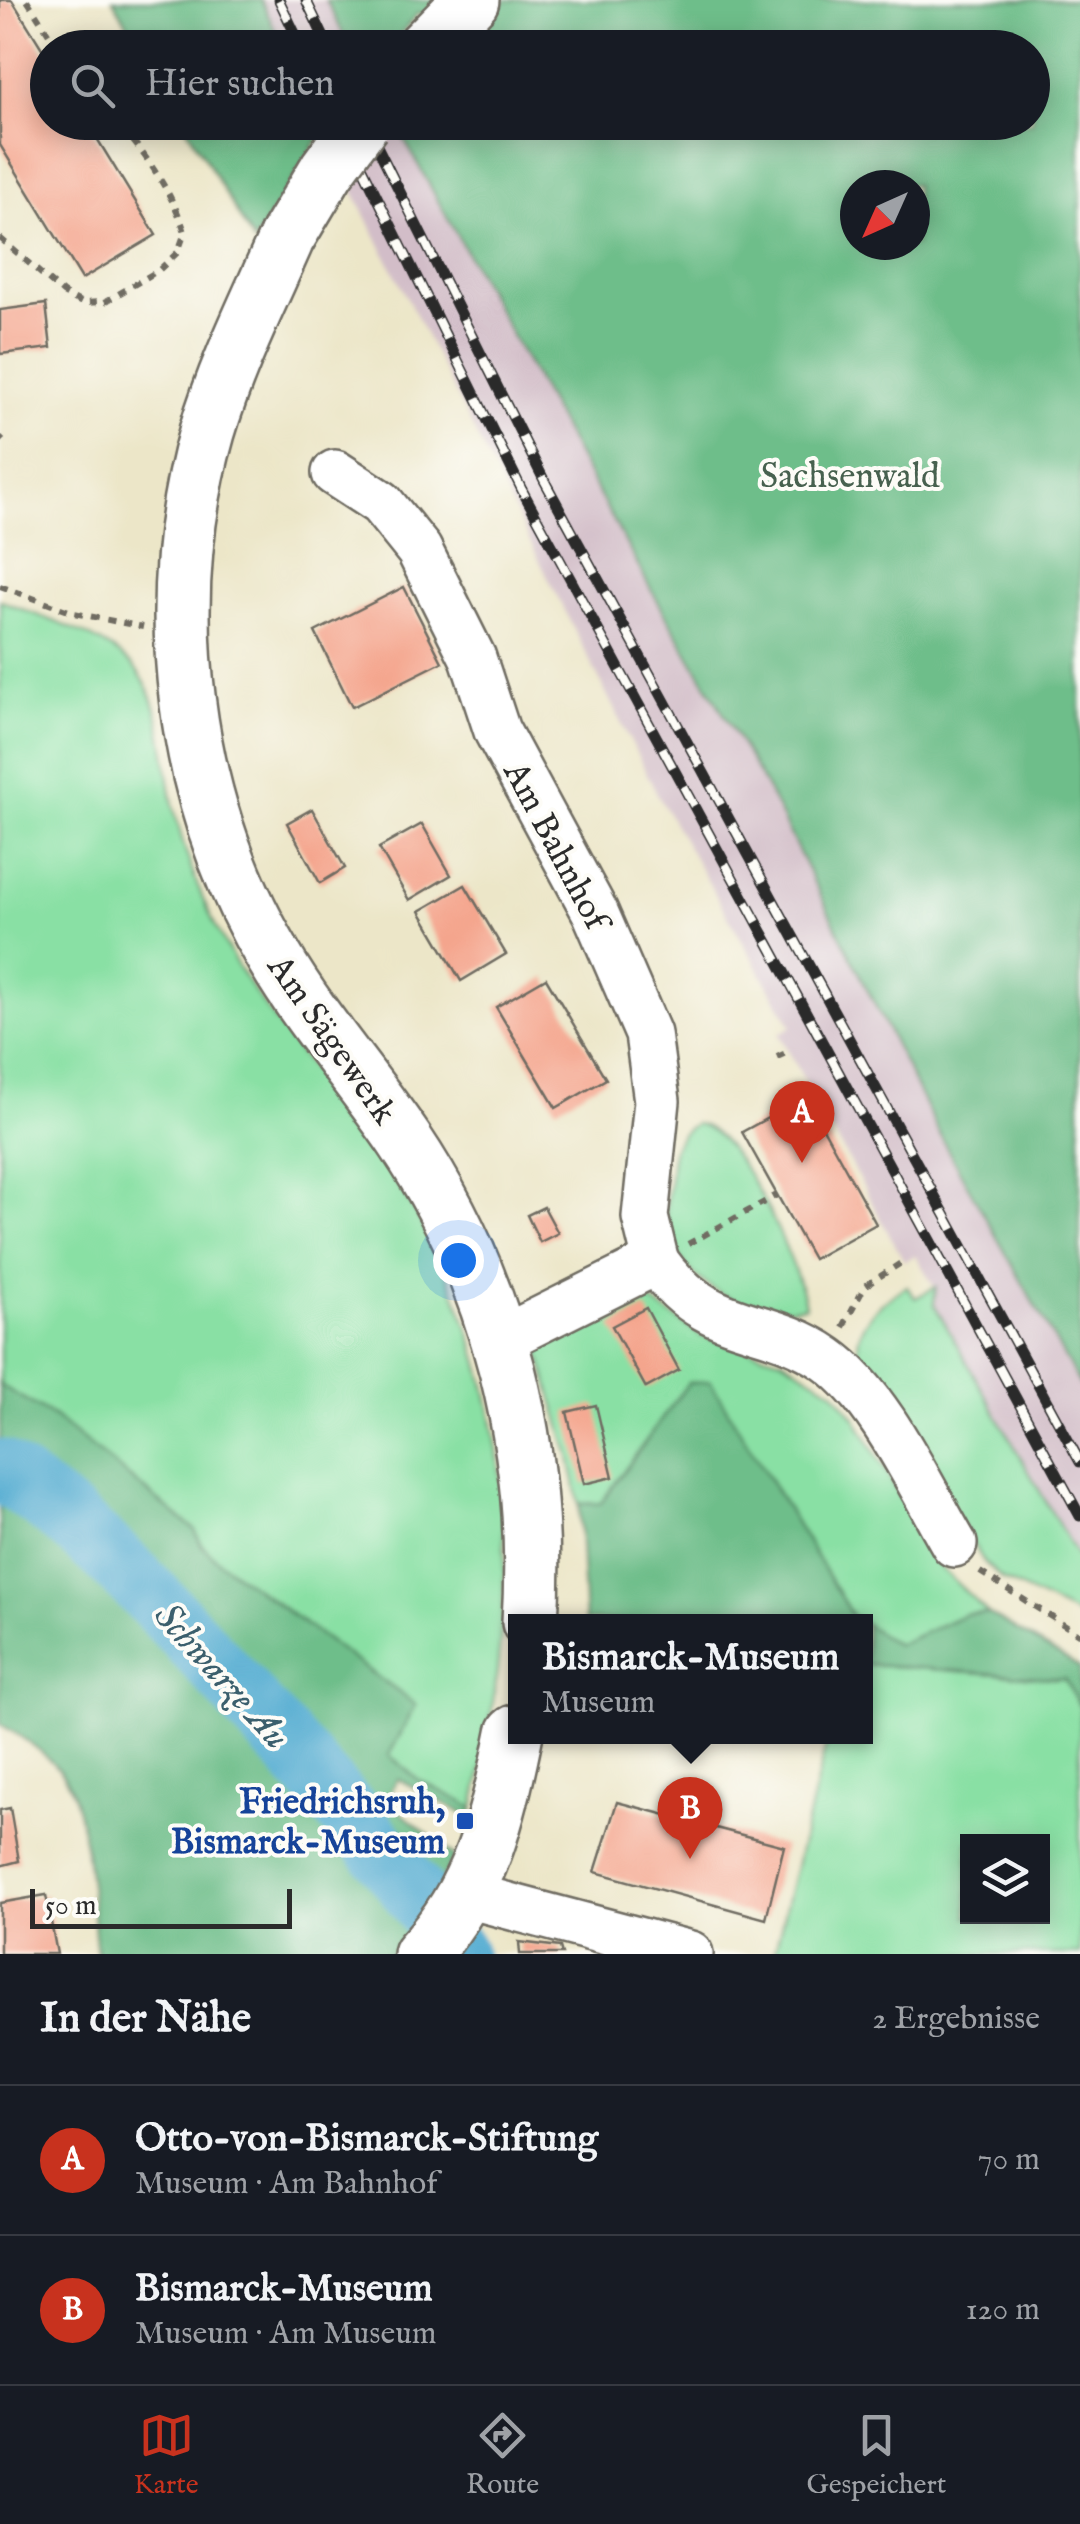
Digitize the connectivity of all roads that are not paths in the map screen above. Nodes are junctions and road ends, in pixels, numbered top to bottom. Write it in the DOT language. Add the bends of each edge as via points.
graph roads {
  1 [pos="349,140"];
  2 [pos="335,473"];
  3 [pos="668,1255"];
  4 [pos="500,1340"];
  5 [pos="954,1544"];
  6 [pos="530,1614"];
  7 [pos="512,1744"];
  8 [pos="467,1894"];
  9 [pos="421,1954"];
  10 [pos="690,1954"];
  1 -- 4 [label="main road, Am Sägewerk, bridge" via="288,236 207,433 184,565 182,632 197,756 236,882 296,993 438,1195"];
  2 -- 3 [label="street, Am Bahnhof" via="381,503 419,550 473,658 497,731 595,912 643,1021 657,1081 644,1216"];
  3 -- 4 [label="street"];
  3 -- 5 [label="street, Am Bahnhof" via="682,1294 707,1312 800,1344 858,1387"];
  4 -- 6 [label="main road, Am Sägewerk" via="526,1458"];
  7 -- 8 [label="main road"];
  8 -- 9 [label="main road"];
  8 -- 10 [label="street"];
}
